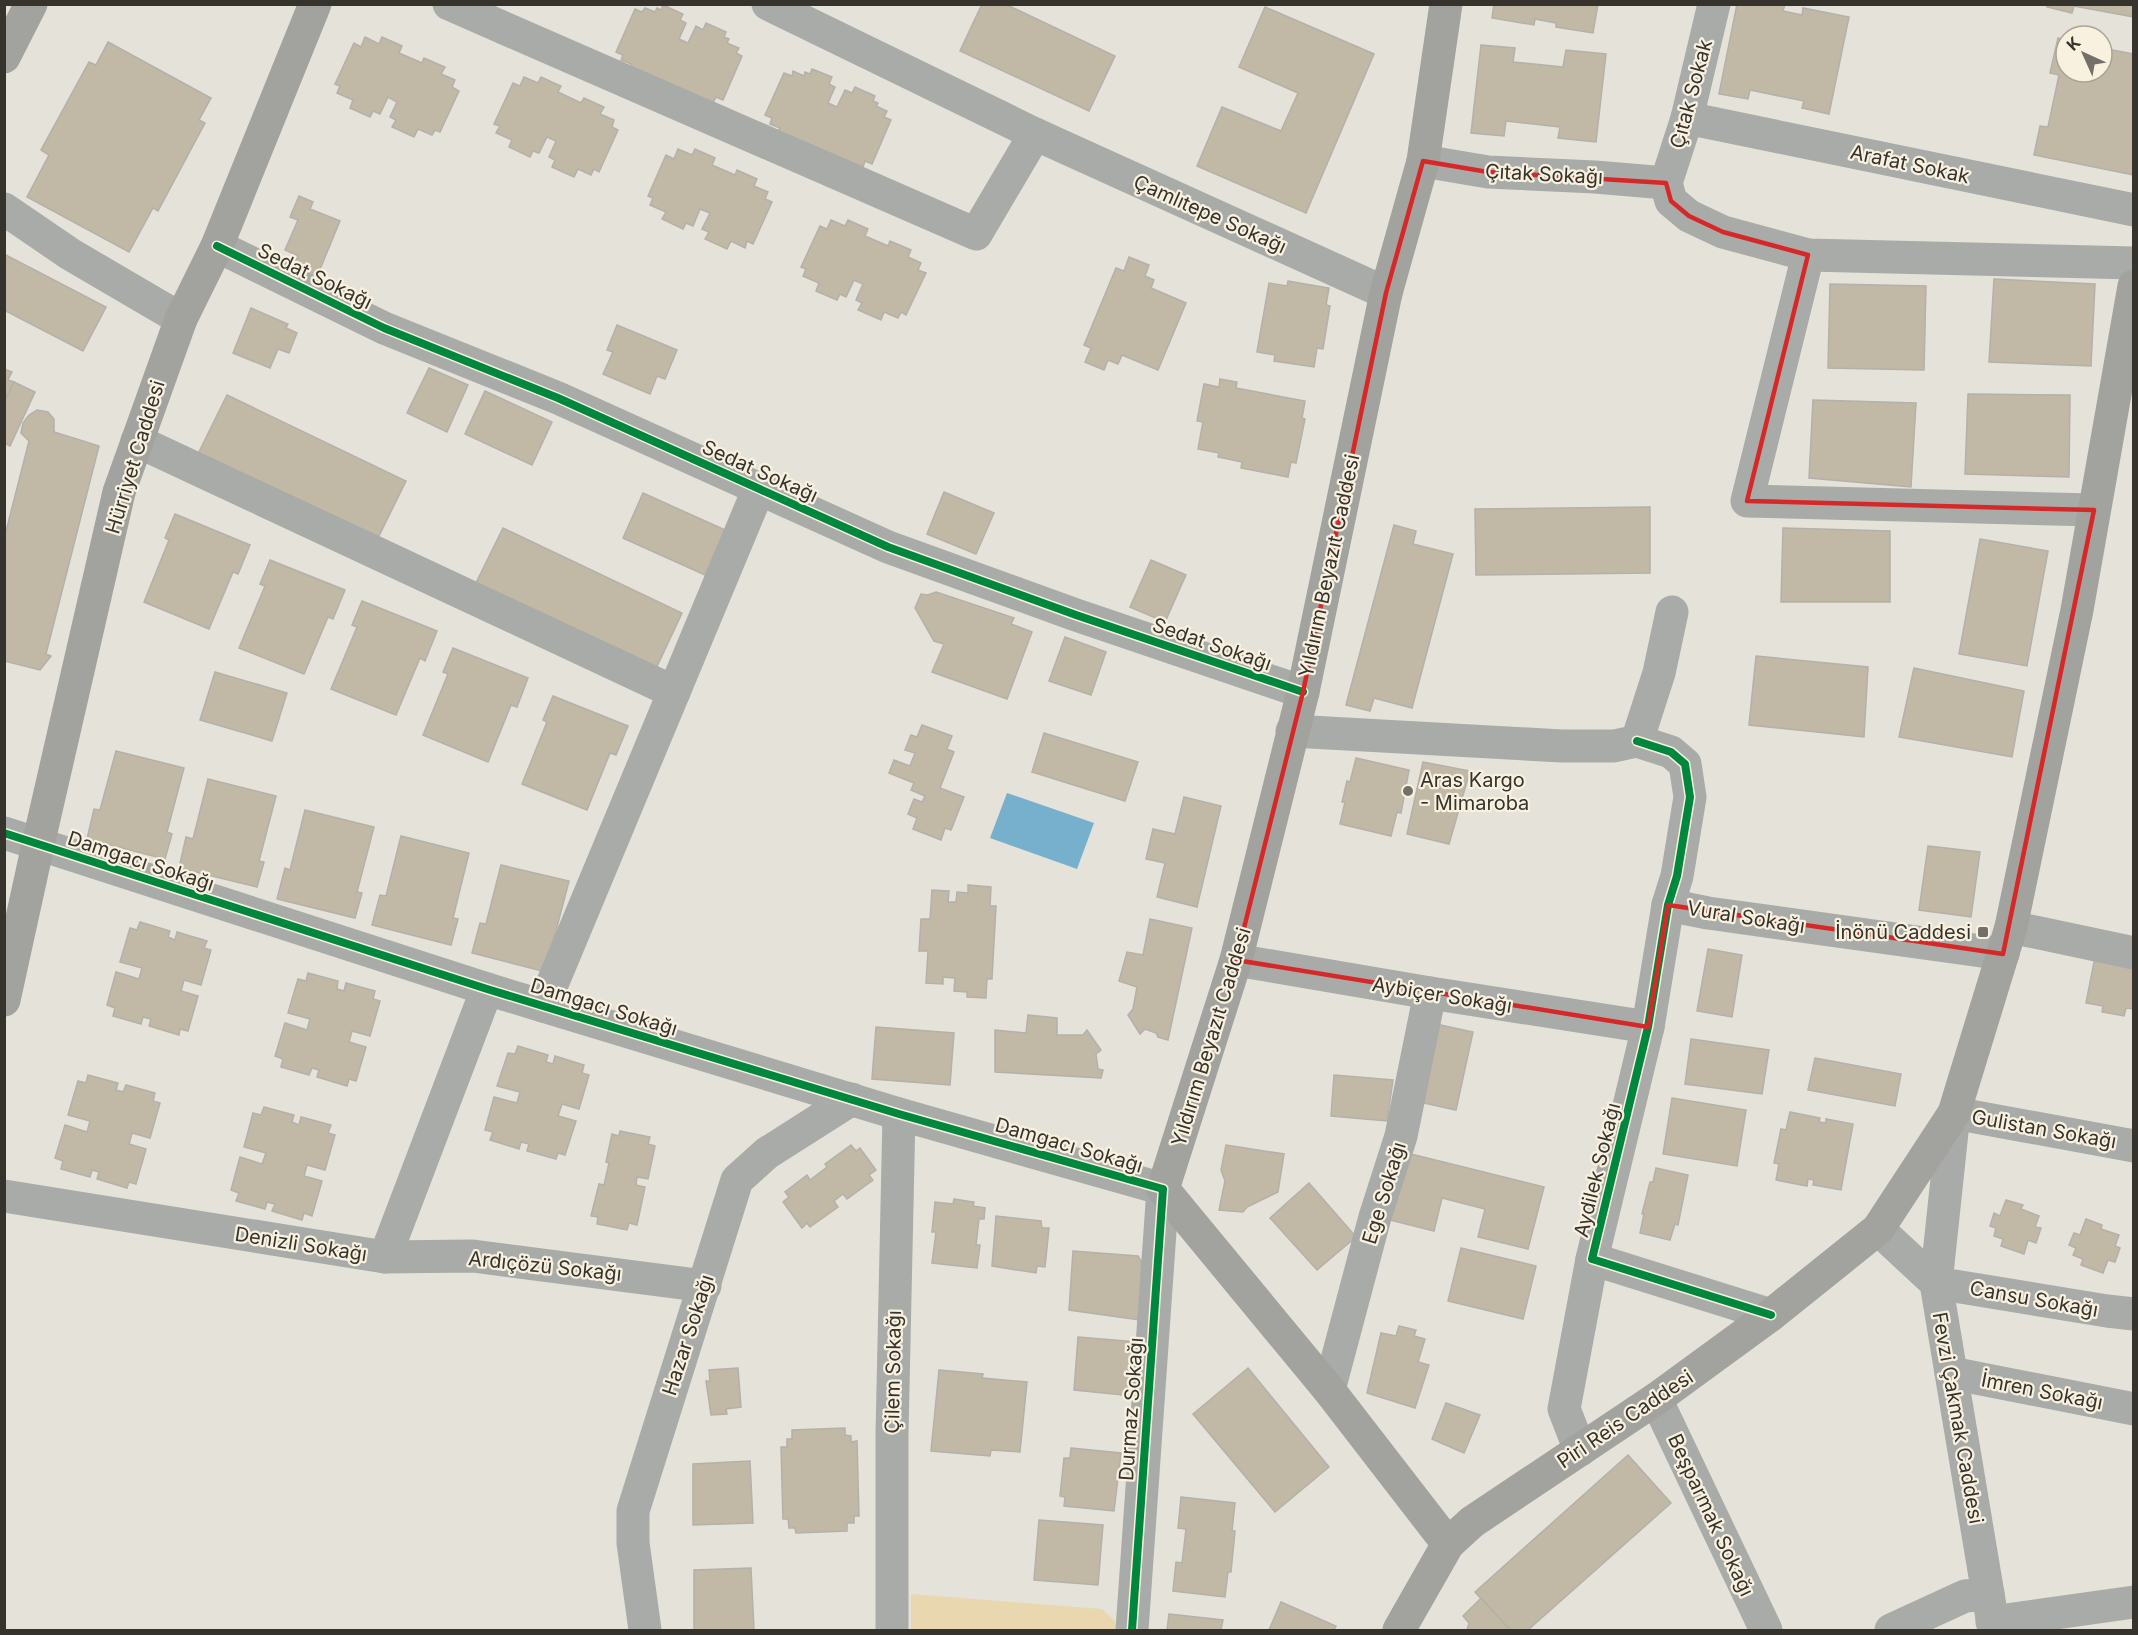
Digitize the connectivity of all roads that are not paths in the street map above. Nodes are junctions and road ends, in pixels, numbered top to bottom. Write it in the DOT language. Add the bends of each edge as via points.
graph roads {
  1 [pos="31,4"];
  2 [pos="315,4"];
  3 [pos="449,4"];
  4 [pos="1446,4"];
  5 [pos="1713,4"];
  6 [pos="780,7"];
  7 [pos="4,57"];
  8 [pos="1687,118"];
  9 [pos="1035,134"];
  10 [pos="1423,161"];
  11 [pos="1666,183"];
  12 [pos="4,209"];
  13 [pos="2133,210"];
  14 [pos="217,246"];
  15 [pos="1808,255"];
  16 [pos="2133,263"];
  17 [pos="2133,286"];
  18 [pos="1386,294"];
  19 [pos="181,319"];
  20 [pos="137,441"];
  21 [pos="759,488"];
  22 [pos="2094,510"];
  23 [pos="1672,612"];
  24 [pos="674,692"];
  25 [pos="1303,692"];
  26 [pos="1292,731"];
  27 [pos="1637,741"];
  28 [pos="4,833"];
  29 [pos="38,845"];
  30 [pos="1668,905"];
  31 [pos="2007,940"];
  32 [pos="2133,953"];
  33 [pos="1236,960"];
  34 [pos="487,989"];
  35 [pos="1430,993"];
  36 [pos="4,1000"];
  37 [pos="543,1006"];
  38 [pos="1648,1027"];
  39 [pos="852,1099"];
  40 [pos="1954,1113"];
  41 [pos="899,1114"];
  42 [pos="2133,1146"];
  43 [pos="1163,1189"];
  44 [pos="4,1196"];
  45 [pos="1878,1229"];
  46 [pos="385,1257"];
  47 [pos="1592,1259"];
  48 [pos="1936,1283"];
  49 [pos="705,1286"];
  50 [pos="2133,1314"];
  51 [pos="1771,1316"];
  52 [pos="1951,1373"];
  53 [pos="1329,1390"];
  54 [pos="1656,1399"];
  55 [pos="2133,1409"];
  56 [pos="1580,1450"];
  57 [pos="1448,1544"];
  58 [pos="2133,1602"];
  59 [pos="1991,1615"];
  60 [pos="1404,1627"];
  61 [pos="645,1630"];
  62 [pos="892,1630"];
  63 [pos="1132,1630"];
  64 [pos="1766,1630"];
  65 [pos="1891,1630"];
  1 -- 7 [label="main road"];
  2 -- 14 [label="main road, Hürriyet Caddesi"];
  3 -- 9 [label="street" via="976,234"];
  4 -- 10 [label="main road, Yıldırım Beyazıt Caddesi"];
  5 -- 8 [label="street, Çıtak Sokak"];
  6 -- 9 [label="street, Çamlıtepe Sokağı"];
  8 -- 11 [label="street, Çıtak Sokak"];
  8 -- 13 [label="street, Arafat Sokak"];
  9 -- 18 [label="street, Çamlıtepe Sokağı"];
  10 -- 11 [label="street, Çıtak Sokağı" via="1488,172"];
  10 -- 18 [label="main road, Yıldırım Beyazıt Caddesi"];
  11 -- 15 [label="street" via="1671,201 1689,216 1723,232"];
  12 -- 19 [label="street" via="70,254"];
  14 -- 19 [label="main road, Hürriyet Caddesi"];
  14 -- 21 [label="street, Sedat Sokağı" via="384,328 558,398"];
  15 -- 16 [label="street"];
  15 -- 22 [label="street" via="1747,501"];
  17 -- 22 [label="main road"];
  18 -- 25 [label="main road, Yıldırım Beyazıt Caddesi"];
  19 -- 20 [label="main road, Hürriyet Caddesi"];
  20 -- 24 [label="street"];
  20 -- 29 [label="main road, Hürriyet Caddesi" via="119,492"];
  21 -- 24 [label="street"];
  21 -- 25 [label="street, Sedat Sokağı" via="888,547"];
  22 -- 31 [label="main road" via="2077,610"];
  23 -- 27 [label="street" via="1659,674"];
  24 -- 37 [label="street"];
  25 -- 26 [label="main road, Yıldırım Beyazıt Caddesi"];
  26 -- 27 [label="street" via="1562,746 1614,746"];
  26 -- 33 [label="main road, Yıldırım Beyazıt Caddesi"];
  27 -- 30 [label="street, Aydilek Sokağı" via="1671,752 1685,764 1690,797 1677,876"];
  28 -- 29 [label="street, Damgacı Sokağı"];
  29 -- 34 [label="street, Damgacı Sokağı"];
  29 -- 36 [label="main road, Hürriyet Caddesi"];
  30 -- 31 [label="street, Vural Sokağı" via="1708,913"];
  30 -- 38 [label="street, Aydilek Sokağı"];
  31 -- 32 [label="street, Vural Sokağı"];
  31 -- 40 [label="main road"];
  33 -- 35 [label="street, Aybiçer Sokağı"];
  33 -- 43 [label="main road, Yıldırım Beyazıt Caddesi"];
  34 -- 37 [label="street, Damgacı Sokağı"];
  34 -- 46 [label="street, Denizli Sokağı"];
  35 -- 38 [label="street, Aybiçer Sokağı"];
  35 -- 53 [label="street, Ege Sokağı" via="1401,1137 1375,1217"];
  37 -- 39 [label="street, Damgacı Sokağı"];
  38 -- 47 [label="street, Aydilek Sokağı"];
  39 -- 41 [label="street, Damgacı Sokağı"];
  39 -- 49 [label="street, Hazar Sokağı" via="767,1153 737,1180"];
  40 -- 42 [label="street, Gulistan Sokağı"];
  40 -- 45 [label="main road"];
  40 -- 48 [label="street, Fevzi Çakmak Caddesi"];
  41 -- 43 [label="street, Damgacı Sokağı"];
  41 -- 62 [label="street, Çilem Sokağı"];
  43 -- 53 [label="main road, Damgacı Sokağı"];
  43 -- 63 [label="street, Durmaz Sokağı"];
  44 -- 46 [label="street, Denizli Sokağı"];
  45 -- 48 [label="street"];
  45 -- 51 [label="main road, Piri Reis Caddesi"];
  46 -- 49 [label="street, Ardıçözü Sokağı" via="473,1256"];
  47 -- 51 [label="street, Aydilek Sokağı"];
  47 -- 56 [label="street" via="1564,1409"];
  48 -- 50 [label="street, Cansu Sokağı"];
  48 -- 52 [label="street, Fevzi Çakmak Caddesi"];
  49 -- 61 [label="street, Hazar Sokağı" via="633,1511 633,1543"];
  51 -- 54 [label="main road, Piri Reis Caddesi"];
  52 -- 55 [label="street, İmren Sokağı"];
  52 -- 59 [label="street, Fevzi Çakmak Caddesi"];
  53 -- 57 [label="main road, Damgacı Sokağı"];
  54 -- 56 [label="main road, Piri Reis Caddesi"];
  54 -- 64 [label="street, Beşparmak Sokağı"];
  56 -- 57 [label="main road, Piri Reis Caddesi" via="1472,1522"];
  57 -- 60 [label="main road, Piri Reis Caddesi"];
  58 -- 59 [label="street"];
  59 -- 65 [label="street" via="1965,1596"];
}
